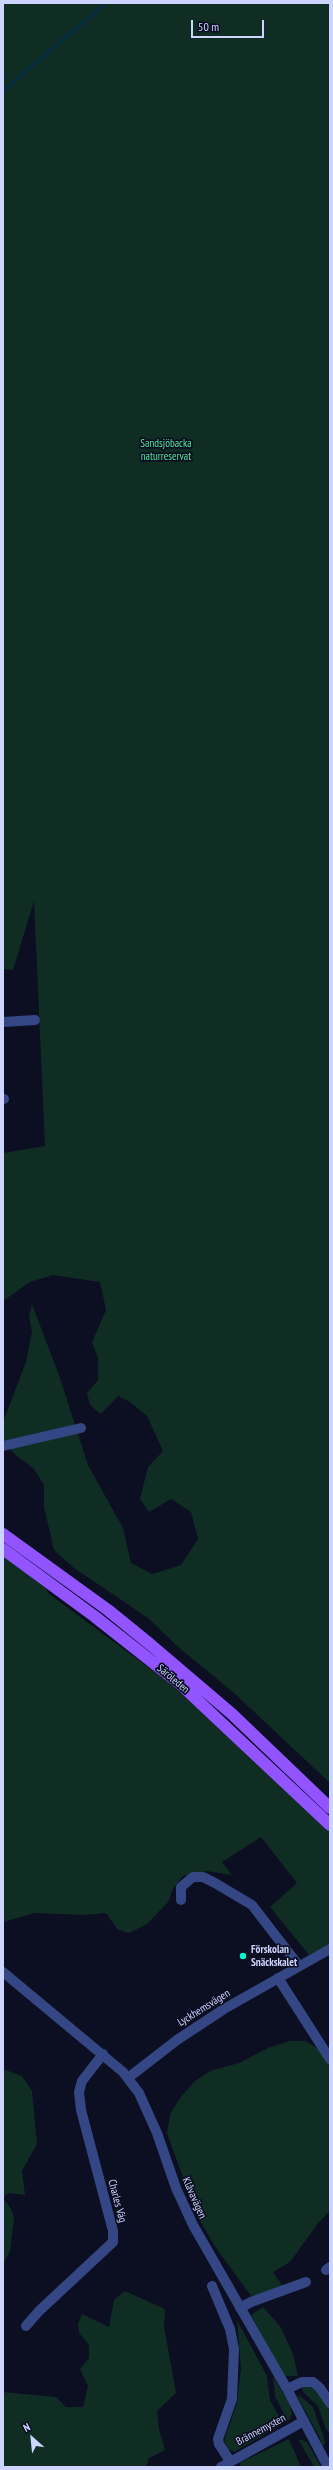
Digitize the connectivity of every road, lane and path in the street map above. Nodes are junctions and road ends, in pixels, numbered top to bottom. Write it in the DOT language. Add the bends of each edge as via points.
graph roads {
  1 [pos="35,1020"];
  2 [pos="3,1022"];
  3 [pos="81,1428"];
  4 [pos="3,1446"];
  5 [pos="3,1534"];
  6 [pos="3,1549"];
  7 [pos="330,1808"];
  8 [pos="330,1825"];
  9 [pos="181,1900"];
  10 [pos="330,1949"];
  11 [pos="299,1966"];
  12 [pos="5,1978"];
  13 [pos="278,1978"];
  14 [pos="103,2054"];
  15 [pos="330,2059"];
  16 [pos="128,2078"];
  17 [pos="306,2282"];
  18 [pos="212,2286"];
  19 [pos="240,2308"];
  20 [pos="26,2326"];
  21 [pos="287,2389"];
  22 [pos="330,2403"];
  23 [pos="304,2421"];
  24 [pos="230,2461"];
  25 [pos="221,2467"];
  26 [pos="328,2467"];
  1 -- 2 [label="street"];
  3 -- 4 [label="street"];
  5 -- 7 [label="main road, Säröleden" via="152,1644 232,1714"];
  6 -- 8 [label="main road, Säröleden" via="94,1616 178,1683"];
  9 -- 11 [label="street" via="181,1887 185,1881 193,1877 203,1877 215,1883 252,1905"];
  10 -- 11 [label="street, Lyckhemsvägen"];
  11 -- 13 [label="street, Lyckhemsvägen"];
  12 -- 14 [label="street, Klåvavägen"];
  13 -- 15 [label="street"];
  13 -- 16 [label="street, Lyckhemsvägen" via="177,2040"];
  14 -- 16 [label="street, Klåvavägen"];
  14 -- 20 [label="street, Charles Väg" via="82,2081 79,2092 81,2110 113,2231 113,2242"];
  16 -- 19 [label="street, Klåvavägen" via="149,2111 184,2207"];
  17 -- 19 [label="street"];
  18 -- 24 [label="street, Brännemysten" via="230,2329 234,2349 232,2399 218,2439"];
  19 -- 21 [label="street, Klåvavägen"];
  21 -- 22 [label="street" via="302,2382 313,2382"];
  21 -- 23 [label="street, Klåvavägen"];
  23 -- 24 [label="street, Brännemysten"];
  23 -- 26 [label="street, Klåvavägen"];
  24 -- 25 [label="street, Brännemysten"];
}
